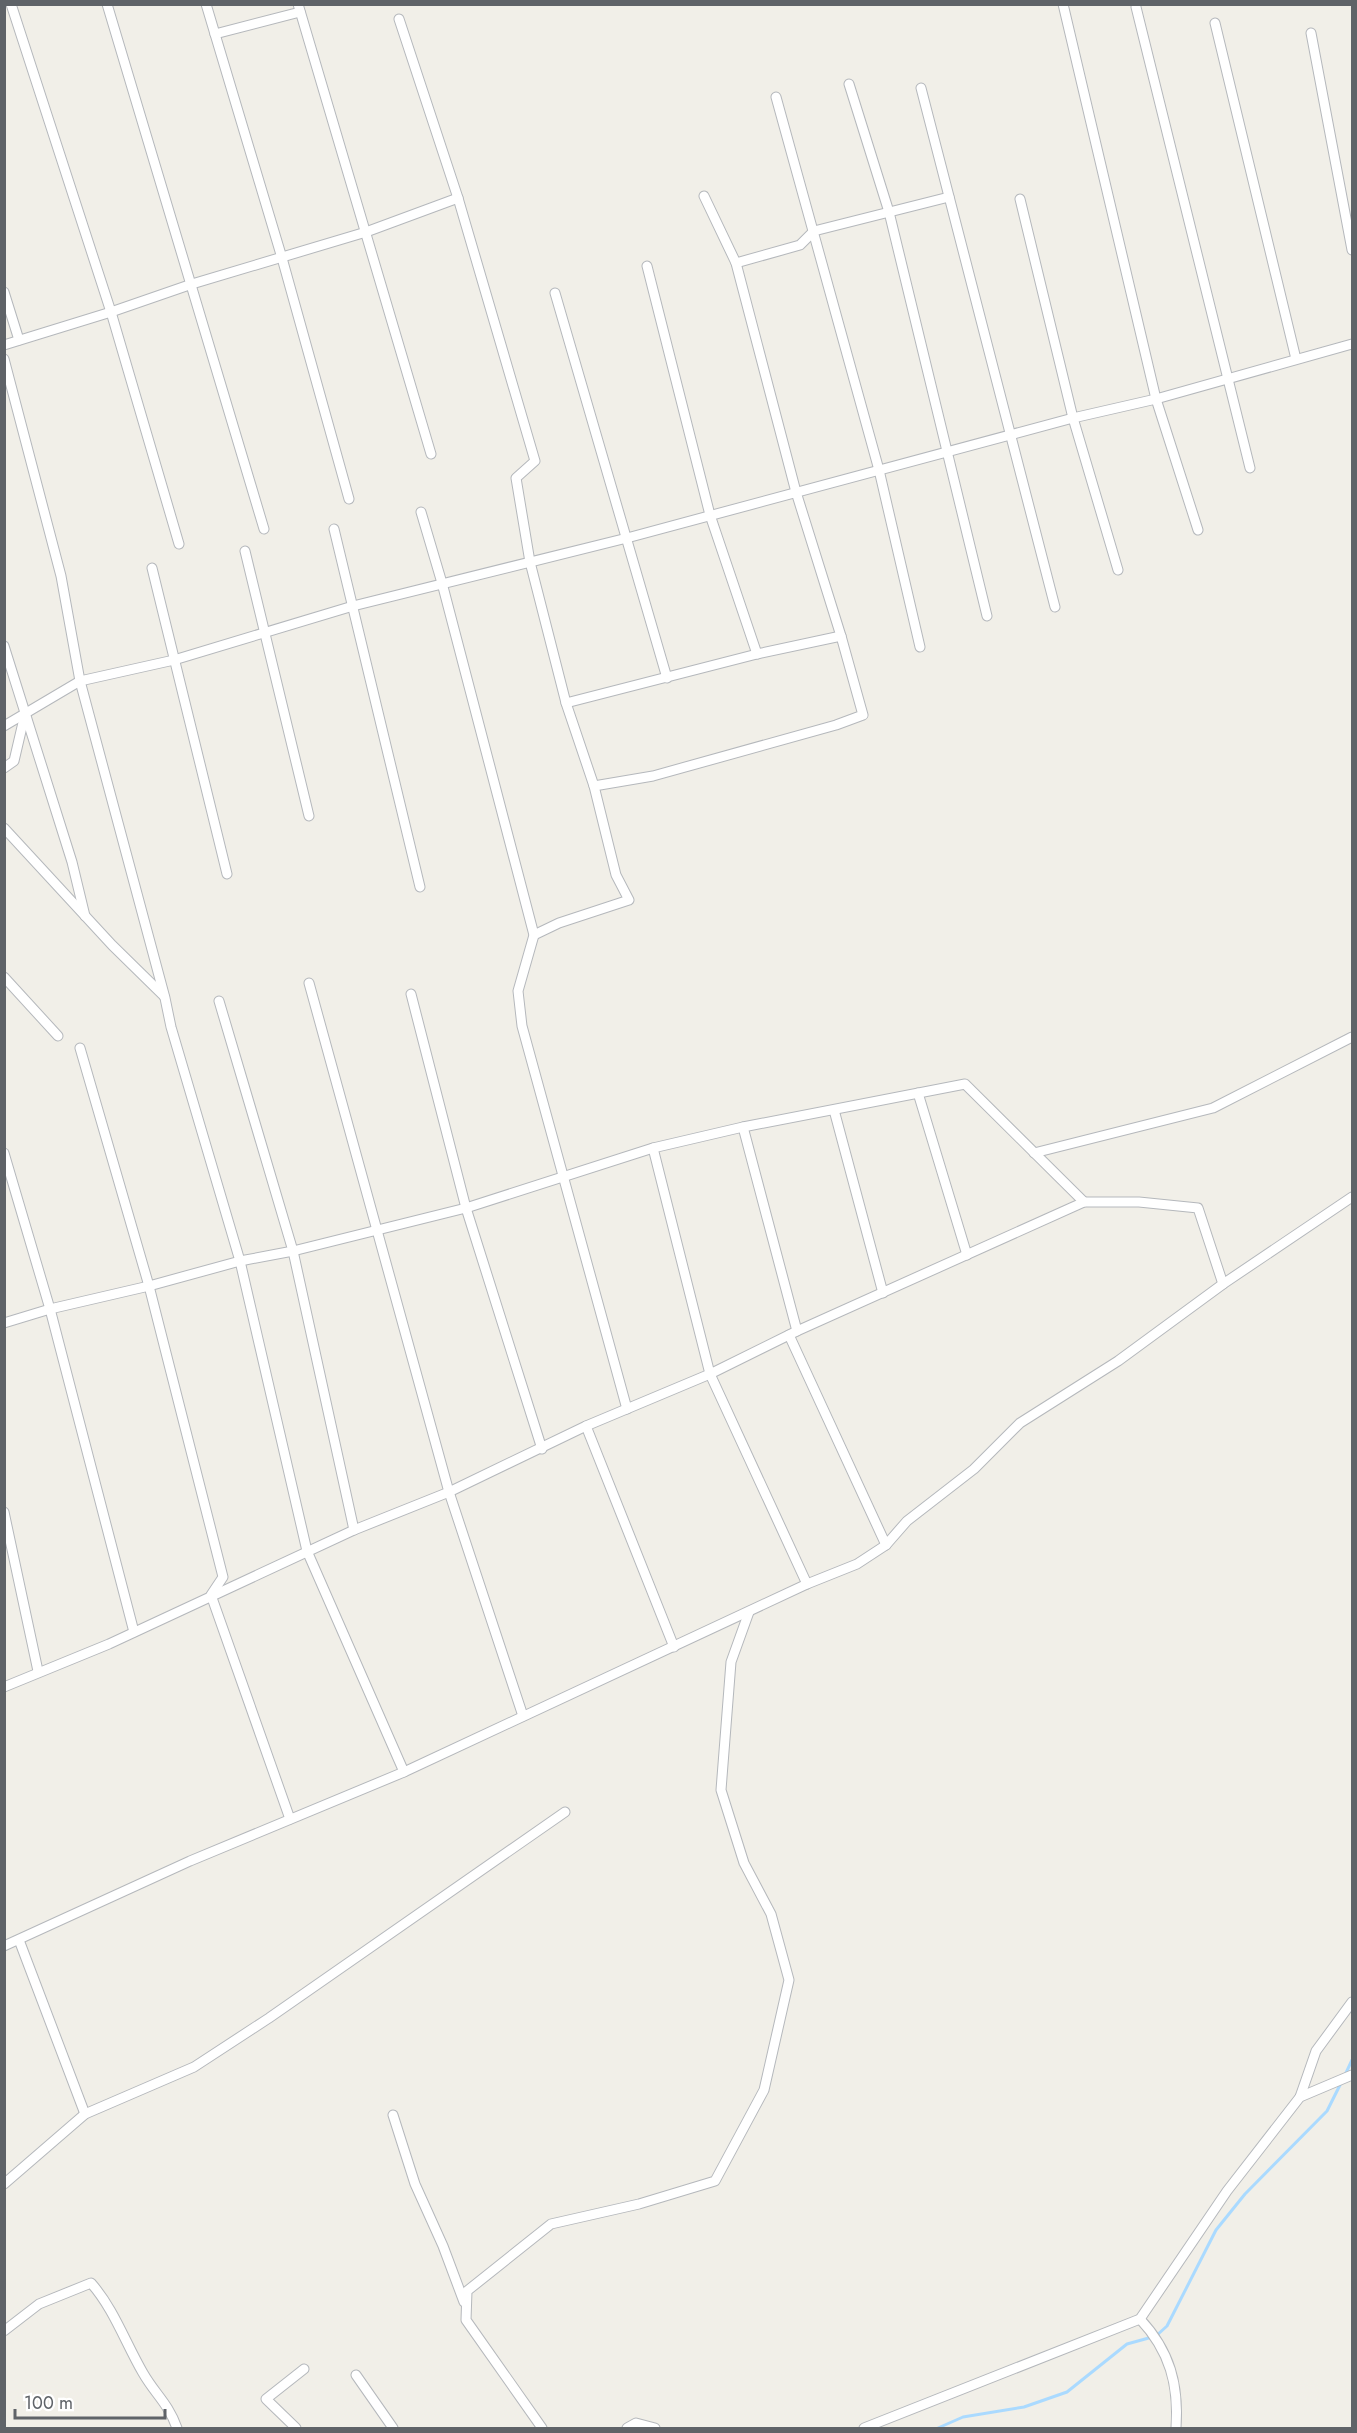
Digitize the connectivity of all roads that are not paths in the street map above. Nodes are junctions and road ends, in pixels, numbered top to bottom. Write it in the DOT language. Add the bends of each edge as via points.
graph roads {
  1 [pos="11,4"];
  2 [pos="107,4"];
  3 [pos="206,4"];
  4 [pos="1063,4"];
  5 [pos="1136,7"];
  6 [pos="299,8"];
  7 [pos="399,19"];
  8 [pos="1215,23"];
  9 [pos="1311,33"];
  10 [pos="215,34"];
  11 [pos="849,84"];
  12 [pos="921,88"];
  13 [pos="776,97"];
  14 [pos="704,196"];
  15 [pos="949,197"];
  16 [pos="458,198"];
  17 [pos="1020,199"];
  18 [pos="889,212"];
  19 [pos="814,231"];
  20 [pos="366,232"];
  21 [pos="1353,250"];
  22 [pos="282,258"];
  23 [pos="736,263"];
  24 [pos="647,266"];
  25 [pos="192,284"];
  26 [pos="4,292"];
  27 [pos="555,293"];
  28 [pos="111,312"];
  29 [pos="20,340"];
  30 [pos="1353,344"];
  31 [pos="4,345"];
  32 [pos="4,359"];
  33 [pos="1296,359"];
  34 [pos="1227,378"];
  35 [pos="1156,399"];
  36 [pos="1073,418"];
  37 [pos="1010,435"];
  38 [pos="947,452"];
  39 [pos="431,454"];
  40 [pos="1250,468"];
  41 [pos="879,470"];
  42 [pos="796,492"];
  43 [pos="349,499"];
  44 [pos="421,512"];
  45 [pos="710,515"];
  46 [pos="264,529"];
  47 [pos="333,529"];
  48 [pos="1198,530"];
  49 [pos="627,538"];
  50 [pos="179,544"];
  51 [pos="246,551"];
  52 [pos="530,562"];
  53 [pos="152,568"];
  54 [pos="1118,570"];
  55 [pos="442,583"];
  56 [pos="354,606"];
  57 [pos="1055,607"];
  58 [pos="987,616"];
  59 [pos="265,632"];
  60 [pos="841,636"];
  61 [pos="4,646"];
  62 [pos="920,647"];
  63 [pos="757,654"];
  64 [pos="174,660"];
  65 [pos="667,678"];
  66 [pos="80,681"];
  67 [pos="566,703"];
  68 [pos="25,714"];
  69 [pos="4,726"];
  70 [pos="4,768"];
  71 [pos="594,786"];
  72 [pos="309,816"];
  73 [pos="4,828"];
  74 [pos="227,874"];
  75 [pos="420,887"];
  76 [pos="85,916"];
  77 [pos="534,935"];
  78 [pos="4,978"];
  79 [pos="309,983"];
  80 [pos="411,994"];
  81 [pos="165,998"];
  82 [pos="219,1001"];
  83 [pos="58,1036"];
  84 [pos="1353,1037"];
  85 [pos="80,1048"];
  86 [pos="918,1093"];
  87 [pos="834,1110"];
  88 [pos="743,1127"];
  89 [pos="653,1148"];
  90 [pos="4,1153"];
  91 [pos="1034,1153"];
  92 [pos="564,1176"];
  93 [pos="1353,1197"];
  94 [pos="1084,1202"];
  95 [pos="466,1208"];
  96 [pos="376,1230"];
  97 [pos="293,1251"];
  98 [pos="967,1255"];
  99 [pos="240,1261"];
  100 [pos="1223,1284"];
  101 [pos="149,1286"];
  102 [pos="883,1293"];
  103 [pos="50,1309"];
  104 [pos="4,1323"];
  105 [pos="793,1333"];
  106 [pos="710,1374"];
  107 [pos="627,1409"];
  108 [pos="586,1426"];
  109 [pos="542,1449"];
  110 [pos="449,1492"];
  111 [pos="4,1512"];
  112 [pos="354,1530"];
  113 [pos="886,1545"];
  114 [pos="307,1551"];
  115 [pos="807,1584"];
  116 [pos="211,1595"];
  117 [pos="748,1612"];
  118 [pos="134,1632"];
  119 [pos="674,1647"];
  120 [pos="38,1671"];
  121 [pos="4,1687"];
  122 [pos="524,1716"];
  123 [pos="404,1772"];
  124 [pos="565,1812"];
  125 [pos="290,1819"];
  126 [pos="19,1940"];
  127 [pos="4,1946"];
  128 [pos="1353,2002"];
  129 [pos="1353,2075"];
  130 [pos="1300,2097"];
  131 [pos="85,2114"];
  132 [pos="393,2115"];
  133 [pos="4,2184"];
  134 [pos="466,2307"];
  135 [pos="1140,2319"];
  136 [pos="4,2331"];
  137 [pos="304,2369"];
  138 [pos="356,2375"];
  139 [pos="177,2428"];
  140 [pos="296,2428"];
  141 [pos="393,2428"];
  142 [pos="542,2428"];
  143 [pos="627,2428"];
  144 [pos="655,2428"];
  145 [pos="864,2428"];
  146 [pos="1176,2428"];
  1 -- 28 [label="street"];
  2 -- 25 [label="street"];
  3 -- 10 [label="street"];
  4 -- 35 [label="street"];
  5 -- 34 [label="street"];
  6 -- 10 [label="street"];
  6 -- 20 [label="street"];
  7 -- 16 [label="street"];
  8 -- 33 [label="street"];
  9 -- 21 [label="street"];
  10 -- 22 [label="street"];
  11 -- 18 [label="street"];
  12 -- 15 [label="street"];
  13 -- 19 [label="street"];
  14 -- 23 [label="street"];
  15 -- 18 [label="street"];
  15 -- 37 [label="street"];
  16 -- 20 [label="street"];
  16 -- 52 [label="street" via="535,461 516,478"];
  17 -- 36 [label="street"];
  18 -- 19 [label="street"];
  18 -- 38 [label="street"];
  19 -- 23 [label="street" via="800,245"];
  19 -- 41 [label="street"];
  20 -- 22 [label="street"];
  20 -- 39 [label="street"];
  22 -- 25 [label="street"];
  22 -- 43 [label="street"];
  23 -- 42 [label="street"];
  24 -- 45 [label="street"];
  25 -- 28 [label="street"];
  25 -- 46 [label="street"];
  26 -- 29 [label="street"];
  27 -- 49 [label="street"];
  28 -- 29 [label="street"];
  28 -- 50 [label="street"];
  29 -- 31 [label="street"];
  30 -- 33 [label="street"];
  32 -- 66 [label="street" via="62,576"];
  33 -- 34 [label="street"];
  34 -- 35 [label="street"];
  34 -- 40 [label="street"];
  35 -- 36 [label="street"];
  35 -- 48 [label="street"];
  36 -- 37 [label="street"];
  36 -- 54 [label="street"];
  37 -- 38 [label="street"];
  37 -- 57 [label="street"];
  38 -- 41 [label="street"];
  38 -- 58 [label="street"];
  41 -- 42 [label="street"];
  41 -- 62 [label="street"];
  42 -- 45 [label="street"];
  42 -- 60 [label="street"];
  44 -- 55 [label="street"];
  45 -- 49 [label="street"];
  45 -- 63 [label="street"];
  47 -- 56 [label="street"];
  49 -- 52 [label="street"];
  49 -- 65 [label="street"];
  51 -- 59 [label="street"];
  52 -- 55 [label="street"];
  52 -- 67 [label="street"];
  53 -- 64 [label="street"];
  55 -- 56 [label="street"];
  55 -- 77 [label="street"];
  56 -- 59 [label="street"];
  56 -- 75 [label="street"];
  59 -- 64 [label="street"];
  59 -- 72 [label="street"];
  60 -- 63 [label="street"];
  60 -- 71 [label="street" via="863,716 653,776"];
  61 -- 68 [label="street"];
  63 -- 65 [label="street"];
  64 -- 66 [label="street"];
  64 -- 74 [label="street"];
  65 -- 67 [label="street"];
  66 -- 68 [label="street"];
  66 -- 81 [label="street"];
  67 -- 71 [label="street"];
  68 -- 69 [label="street"];
  68 -- 70 [label="street" via="14,761"];
  68 -- 76 [label="street" via="72,861"];
  71 -- 77 [label="street" via="616,875 629,900"];
  73 -- 76 [label="street"];
  76 -- 81 [label="street"];
  77 -- 92 [label="street" via="518,991 522,1026"];
  78 -- 83 [label="street"];
  79 -- 96 [label="street"];
  80 -- 95 [label="street"];
  81 -- 99 [label="street"];
  82 -- 97 [label="street"];
  84 -- 91 [label="street" via="1213,1108"];
  85 -- 101 [label="street"];
  86 -- 87 [label="street"];
  86 -- 91 [label="street" via="965,1084"];
  86 -- 98 [label="street"];
  87 -- 88 [label="street"];
  87 -- 102 [label="street"];
  88 -- 89 [label="street"];
  88 -- 105 [label="street"];
  89 -- 92 [label="street"];
  89 -- 106 [label="street"];
  90 -- 103 [label="street"];
  91 -- 94 [label="street"];
  92 -- 95 [label="street"];
  92 -- 107 [label="street"];
  93 -- 100 [label="street"];
  94 -- 98 [label="street"];
  94 -- 100 [label="street" via="1198,1208"];
  95 -- 96 [label="street"];
  95 -- 109 [label="street"];
  96 -- 97 [label="street"];
  96 -- 110 [label="street"];
  97 -- 99 [label="street"];
  97 -- 112 [label="street"];
  98 -- 102 [label="street"];
  99 -- 101 [label="street"];
  99 -- 114 [label="street"];
  100 -- 113 [label="street" via="1118,1361 1020,1423 974,1468 907,1521"];
  101 -- 103 [label="street"];
  101 -- 116 [label="street" via="223,1577"];
  102 -- 105 [label="street"];
  103 -- 104 [label="street"];
  103 -- 118 [label="street"];
  105 -- 106 [label="street"];
  105 -- 113 [label="street"];
  106 -- 107 [label="street"];
  106 -- 115 [label="street"];
  107 -- 108 [label="street"];
  108 -- 109 [label="street"];
  108 -- 119 [label="street"];
  109 -- 110 [label="street"];
  110 -- 112 [label="street"];
  110 -- 122 [label="street"];
  111 -- 120 [label="street"];
  112 -- 114 [label="street"];
  113 -- 115 [label="street" via="857,1564"];
  114 -- 116 [label="street"];
  114 -- 123 [label="street"];
  115 -- 117 [label="street"];
  116 -- 118 [label="street"];
  116 -- 125 [label="street"];
  117 -- 119 [label="street"];
  117 -- 134 [label="street" via="731,1662 721,1790 744,1863 771,1914 789,1980 764,2090 715,2181 551,2224 467,2291"];
  118 -- 120 [label="street"];
  119 -- 122 [label="street"];
  120 -- 121 [label="street"];
  122 -- 123 [label="street"];
  123 -- 125 [label="street"];
  124 -- 131 [label="street" via="194,2067"];
  125 -- 126 [label="street"];
  126 -- 127 [label="street"];
  126 -- 131 [label="street"];
  128 -- 130 [label="street" via="1316,2051"];
  129 -- 130 [label="street"];
  130 -- 135 [label="street" via="1227,2191"];
  131 -- 133 [label="street"];
  132 -- 134 [label="street" via="415,2184"];
  134 -- 142 [label="street" via="466,2319"];
  135 -- 145 [label="street"];
  135 -- 146 [label="street" via="1156,2336 1170,2362 1178,2408"];
  136 -- 139 [label="street" via="39,2304 91,2283 104,2299 144,2375 171,2411"];
  137 -- 140 [label="street" via="266,2399"];
  138 -- 141 [label="street"];
  143 -- 144 [label="street" via="636,2423"];
}
